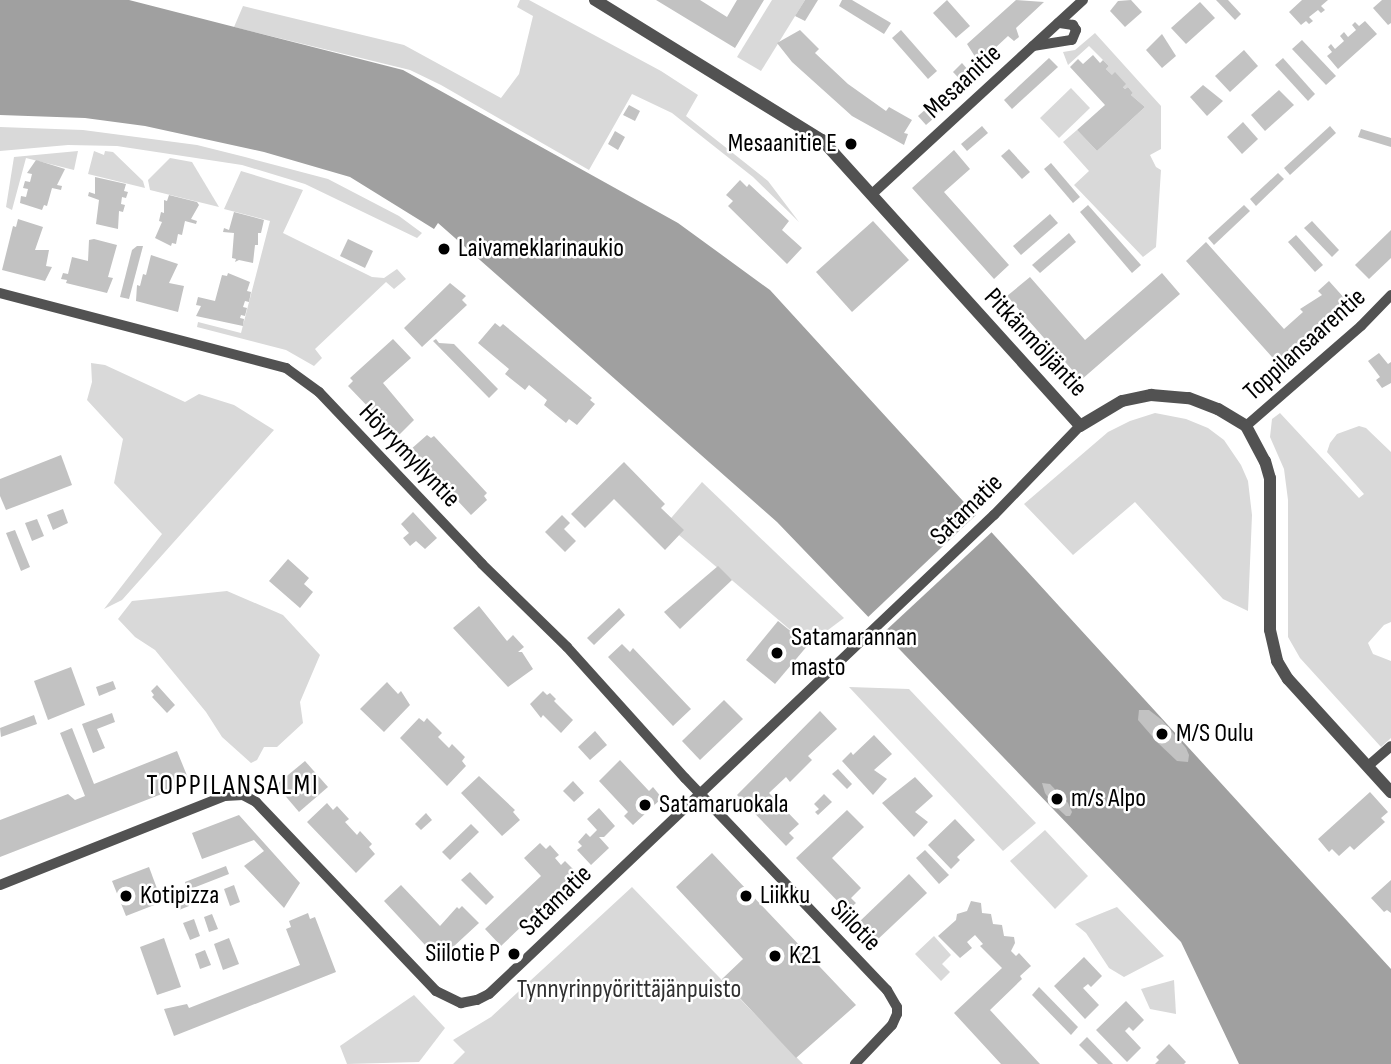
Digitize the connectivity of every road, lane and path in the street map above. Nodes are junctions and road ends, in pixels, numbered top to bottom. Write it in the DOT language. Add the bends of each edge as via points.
graph roads {
  1 [pos="595,0"];
  2 [pos="1083,0"];
  3 [pos="1058,23"];
  4 [pos="1032,46"];
  5 [pos="871,195"];
  6 [pos="0,293"];
  7 [pos="1391,295"];
  8 [pos="1080,426"];
  9 [pos="1246,426"];
  10 [pos="1391,746"];
  11 [pos="1368,766"];
  12 [pos="1391,792"];
  13 [pos="700,793"];
  14 [pos="0,886"];
  15 [pos="855,1064"];
  1 -- 5 [label="street, Pitkänmöljäntie" via="822,140"];
  2 -- 3 [label="street, Mesaanitie"];
  3 -- 4 [label="street, Mesaanitie"];
  3 -- 4 [label="street" via="1073,25 1072,40"];
  4 -- 5 [label="street, Mesaanitie"];
  5 -- 8 [label="street, Pitkänmöljäntie"];
  6 -- 13 [label="street, Höyrymyllyntie" via="286,368 306,381 567,647"];
  7 -- 9 [label="street, Toppilansaarentie"];
  8 -- 9 [label="street, Pitkänmöljäntie" via="1122,401 1151,395 1189,398"];
  8 -- 13 [label="street, Satamatie" via="994,515"];
  9 -- 11 [label="street" via="1270,478 1270,630 1277,661"];
  10 -- 11 [label="street"];
  11 -- 12 [label="street"];
  13 -- 14 [label="street, Satamatie" via="489,994 469,1002 451,1000 436,991 256,802 243,795 225,796"];
  13 -- 15 [label="street, Siilotie" via="893,998 897,1007 892,1025"];
}
